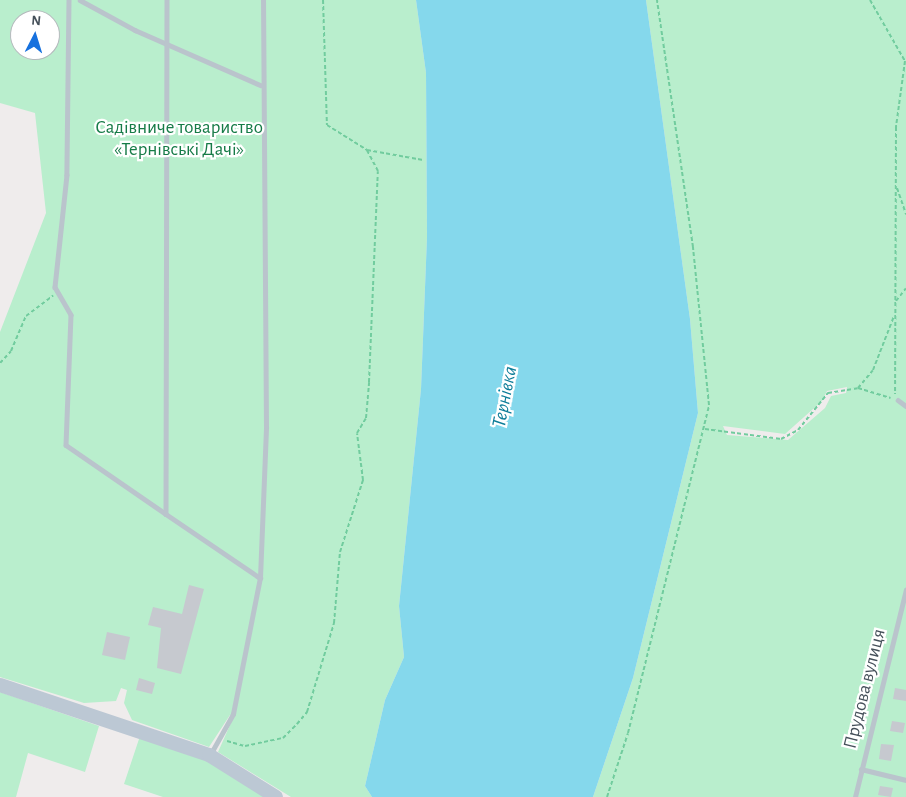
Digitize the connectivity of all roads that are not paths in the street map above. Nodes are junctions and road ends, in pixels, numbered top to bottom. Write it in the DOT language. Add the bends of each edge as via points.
graph roads {
  1 [pos="69,0"];
  2 [pos="80,0"];
  3 [pos="167,0"];
  4 [pos="263,0"];
  5 [pos="167,44"];
  6 [pos="260,85"];
  7 [pos="898,400"];
  8 [pos="906,406"];
  9 [pos="166,514"];
  10 [pos="260,578"];
  11 [pos="906,590"];
  12 [pos="0,685"];
  13 [pos="210,755"];
  14 [pos="861,769"];
  15 [pos="906,780"];
  16 [pos="276,797"];
  17 [pos="854,797"];
  1 -- 9 [label="lane" via="67,175 58,292 71,315 66,445"];
  2 -- 5 [label="lane"];
  3 -- 5 [label="lane"];
  4 -- 6 [label="lane"];
  5 -- 6 [label="lane"];
  5 -- 9 [label="lane"];
  6 -- 10 [label="lane" via="266,426"];
  7 -- 8 [label="lane"];
  9 -- 10 [label="lane"];
  10 -- 13 [label="lane" via="233,714"];
  11 -- 14 [label="lane, Прудова вулиця"];
  12 -- 13 [label="street"];
  13 -- 16 [label="street"];
  14 -- 15 [label="lane"];
  14 -- 17 [label="lane, Прудова вулиця"];
}
